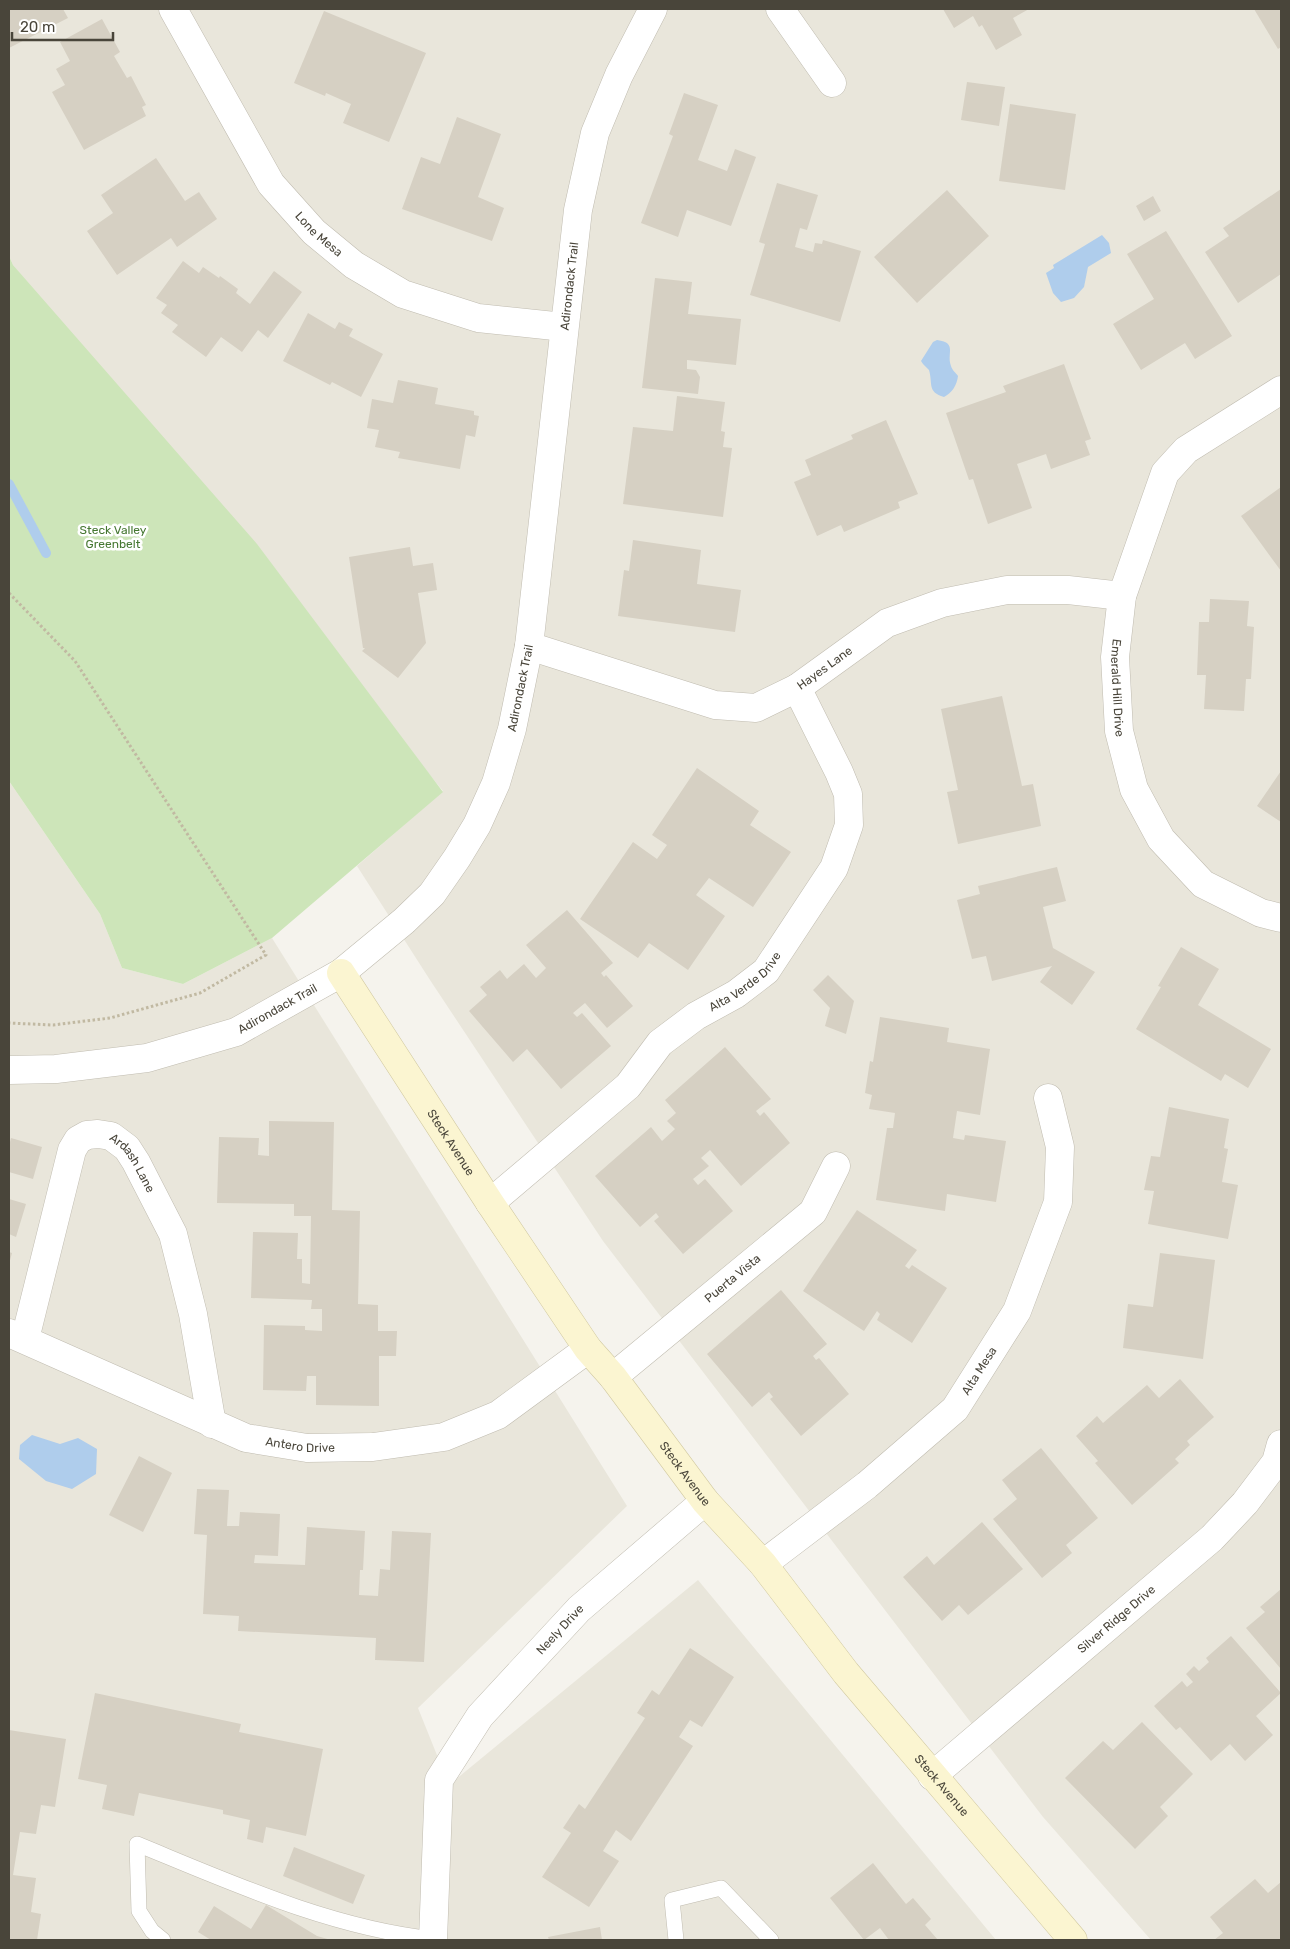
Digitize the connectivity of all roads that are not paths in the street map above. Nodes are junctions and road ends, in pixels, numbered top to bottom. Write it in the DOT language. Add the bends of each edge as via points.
graph roads {
  1 [pos="173,9"];
  2 [pos="653,9"];
  3 [pos="780,9"];
  4 [pos="832,83"];
  5 [pos="564,327"];
  6 [pos="1281,390"];
  7 [pos="1122,596"];
  8 [pos="529,646"];
  9 [pos="797,688"];
  10 [pos="1281,918"];
  11 [pos="341,973"];
  12 [pos="9,1070"];
  13 [pos="1048,1098"];
  14 [pos="836,1166"];
  15 [pos="490,1203"];
  16 [pos="17,1336"];
  17 [pos="588,1349"];
  18 [pos="613,1377"];
  19 [pos="212,1424"];
  20 [pos="1281,1444"];
  21 [pos="705,1501"];
  22 [pos="763,1564"];
  23 [pos="932,1776"];
  24 [pos="433,1939"];
  25 [pos="163,1940"];
  26 [pos="676,1940"];
  27 [pos="771,1940"];
  28 [pos="1073,1940"];
  1 -- 5 [label="street, Lone Mesa" via="271,184 314,232 354,265 404,294 478,318"];
  2 -- 5 [label="street, Adirondack Trail" via="619,75 595,133 578,210"];
  3 -- 4 [label="street"];
  5 -- 8 [label="street, Adirondack Trail"];
  6 -- 7 [label="street, Emerald Hill Drive" via="1186,450 1165,473"];
  7 -- 9 [label="street, Hayes Lane" via="1068,590 1008,590 942,603 887,623"];
  7 -- 10 [label="street, Emerald Hill Drive" via="1115,657 1119,731 1134,789 1161,839 1203,884"];
  8 -- 9 [label="street, Hayes Lane" via="715,705 756,708"];
  8 -- 11 [label="street, Adirondack Trail" via="512,729 496,783 477,825 432,894"];
  9 -- 15 [label="street, Alta Verde Drive" via="848,794 849,824 834,868 766,971 736,994 696,1016 660,1044 628,1086"];
  11 -- 12 [label="street, Adirondack Trail" via="236,1032 147,1058 56,1069"];
  11 -- 15 [label="street, Steck Avenue"];
  13 -- 22 [label="street, Alta Mesa" via="1060,1147 1058,1202 1017,1311 955,1409 867,1485"];
  14 -- 18 [label="street, Puerta Vista" via="813,1212"];
  15 -- 17 [label="street, Steck Avenue"];
  16 -- 19 [label="street, Antero Drive"];
  16 -- 19 [label="street, Ardash Lane" via="72,1150 86,1134 111,1136 127,1148 136,1162 173,1234 193,1314"];
  17 -- 18 [label="street, Steck Avenue"];
  17 -- 19 [label="street, Antero Drive" via="498,1415 444,1436 373,1447 307,1448 246,1438"];
  18 -- 21 [label="street, Steck Avenue"];
  20 -- 23 [label="street, Silver Ridge Drive" via="1276,1462 1245,1503 1212,1538"];
  21 -- 22 [label="street, Steck Avenue"];
  21 -- 24 [label="street, Neely Drive" via="579,1609 480,1716 439,1780"];
  22 -- 23 [label="street, Steck Avenue" via="846,1673"];
  23 -- 28 [label="street, Steck Avenue"];
  24 -- 25 [label="lane" via="362,1926 302,1908 251,1891 137,1844 139,1911 152,1931"];
  26 -- 27 [label="lane" via="672,1900 721,1888"];
}
